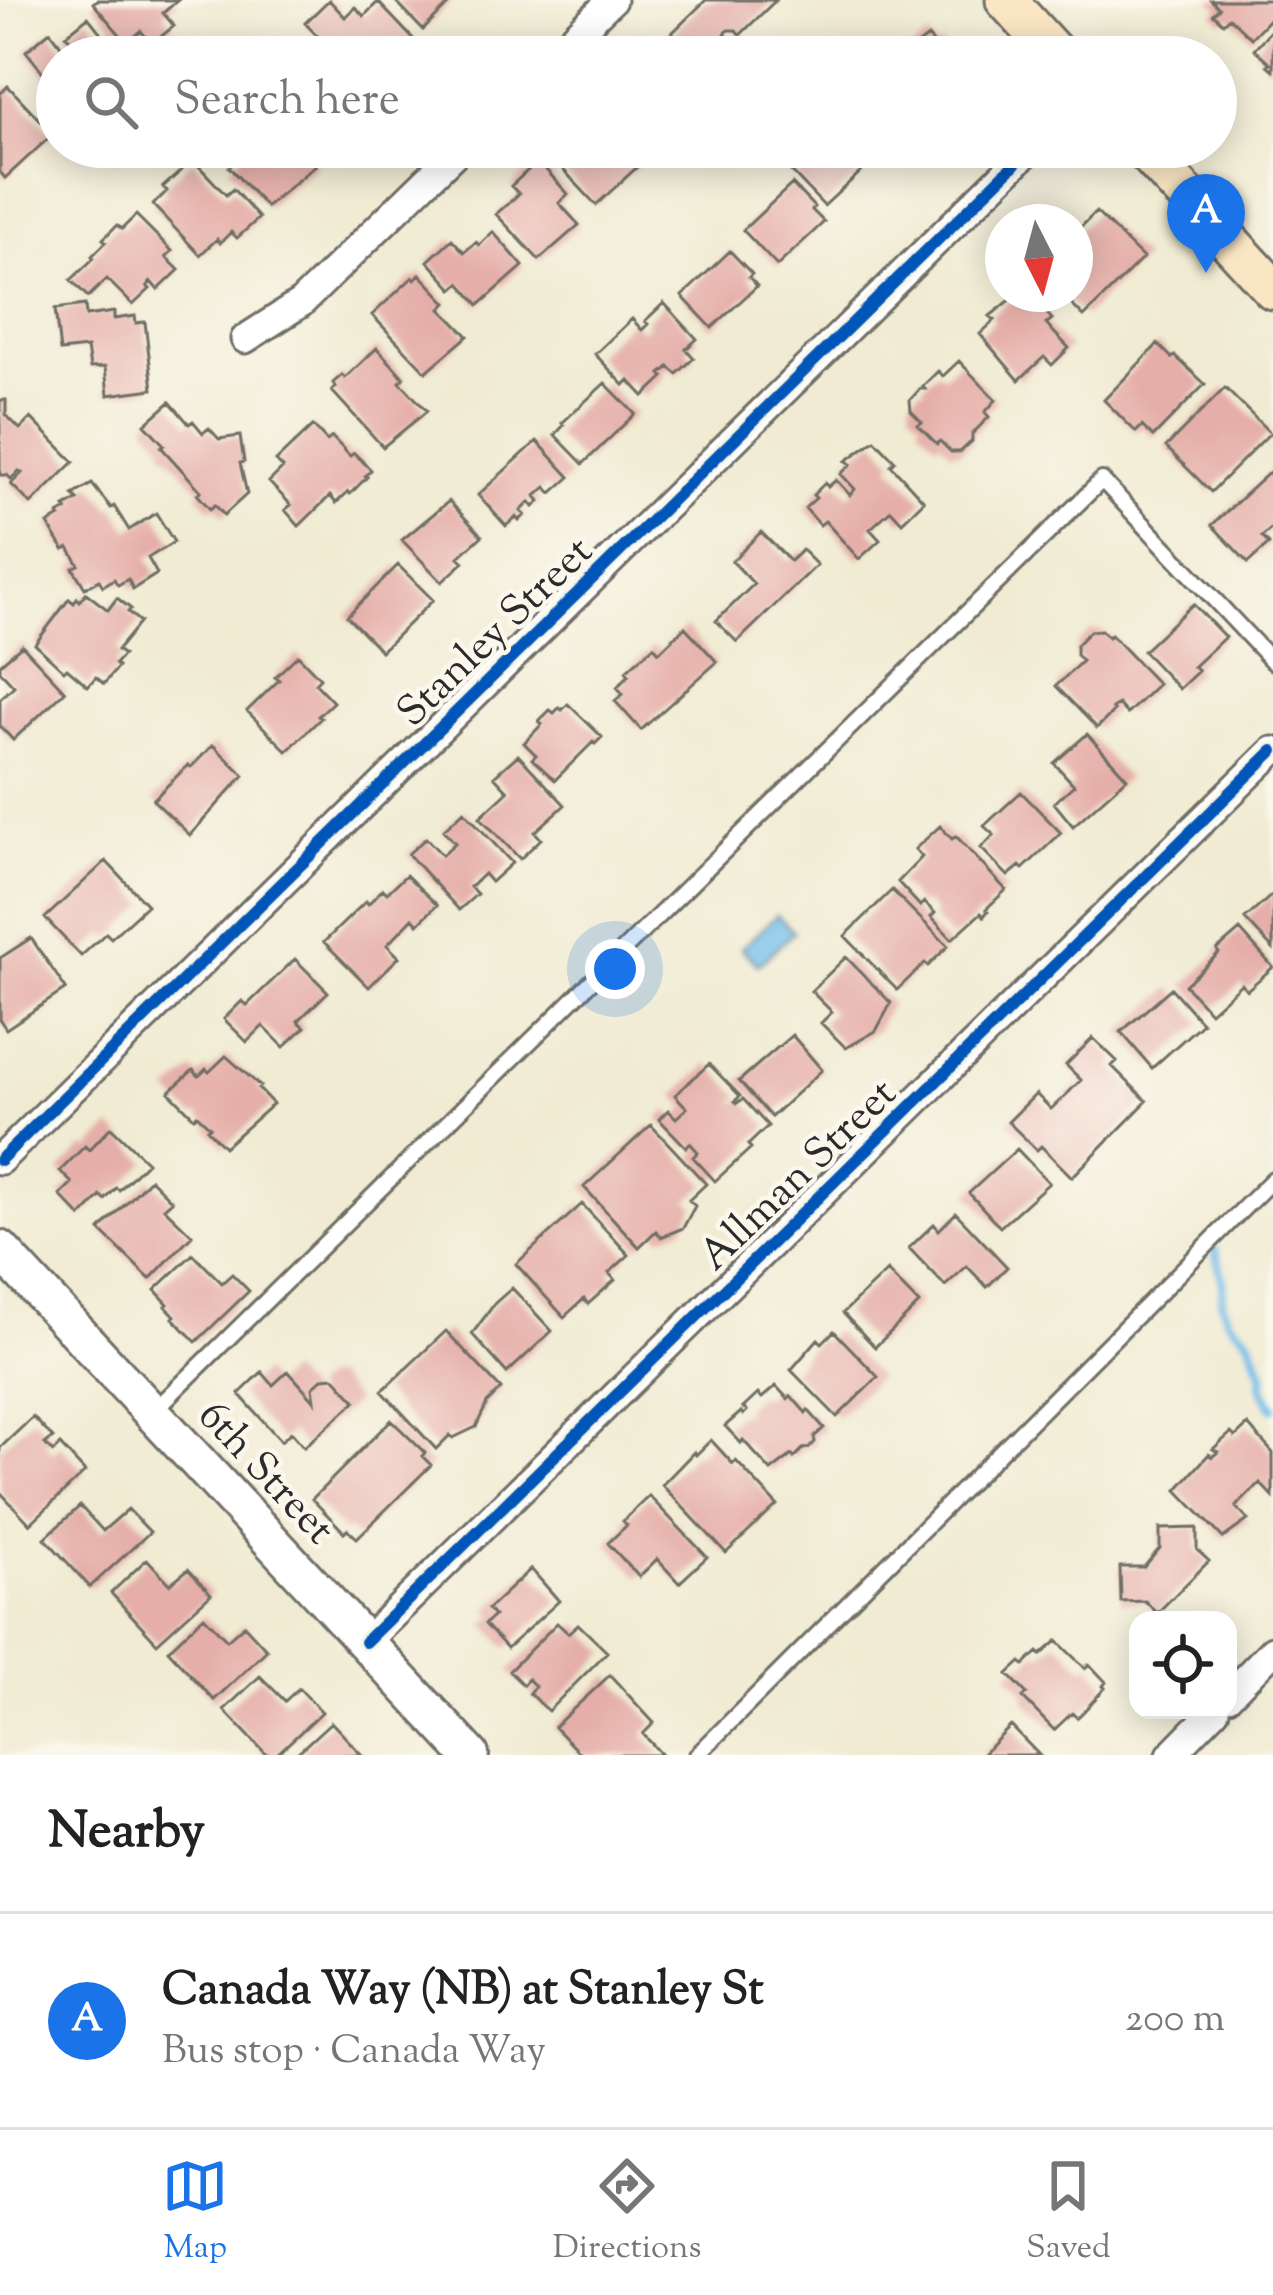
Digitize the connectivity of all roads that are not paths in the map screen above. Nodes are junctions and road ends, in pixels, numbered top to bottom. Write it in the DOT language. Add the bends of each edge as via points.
graph roads {
  1 [pos="612,0"];
  2 [pos="1006,0"];
  3 [pos="575,36"];
  4 [pos="1039,36"];
  5 [pos="439,168"];
  6 [pos="1011,168"];
  7 [pos="1161,168"];
  8 [pos="1273,289"];
  9 [pos="245,339"];
  10 [pos="1273,662"];
  11 [pos="1273,751"];
  12 [pos="0,1160"];
  13 [pos="1273,1179"];
  14 [pos="0,1250"];
  15 [pos="152,1413"];
  16 [pos="365,1642"];
  17 [pos="1273,1650"];
  18 [pos="1237,1687"];
  19 [pos="1206,1719"];
  20 [pos="468,1754"];
  21 [pos="697,1755"];
  22 [pos="1171,1755"];
  1 -- 3 [label="street"];
  2 -- 4 [label="main road"];
  5 -- 9 [label="street" via="301,303"];
  6 -- 12 [label="street, Stanley Street"];
  7 -- 8 [label="main road"];
  10 -- 15 [label="lane" via="1102,480"];
  11 -- 16 [label="street, Allman Street"];
  13 -- 21 [label="lane"];
  14 -- 15 [label="street, 6th Street"];
  15 -- 16 [label="street, 6th Street"];
  16 -- 20 [label="street, 6th Street"];
  17 -- 18 [label="street"];
  19 -- 22 [label="street"];
}
